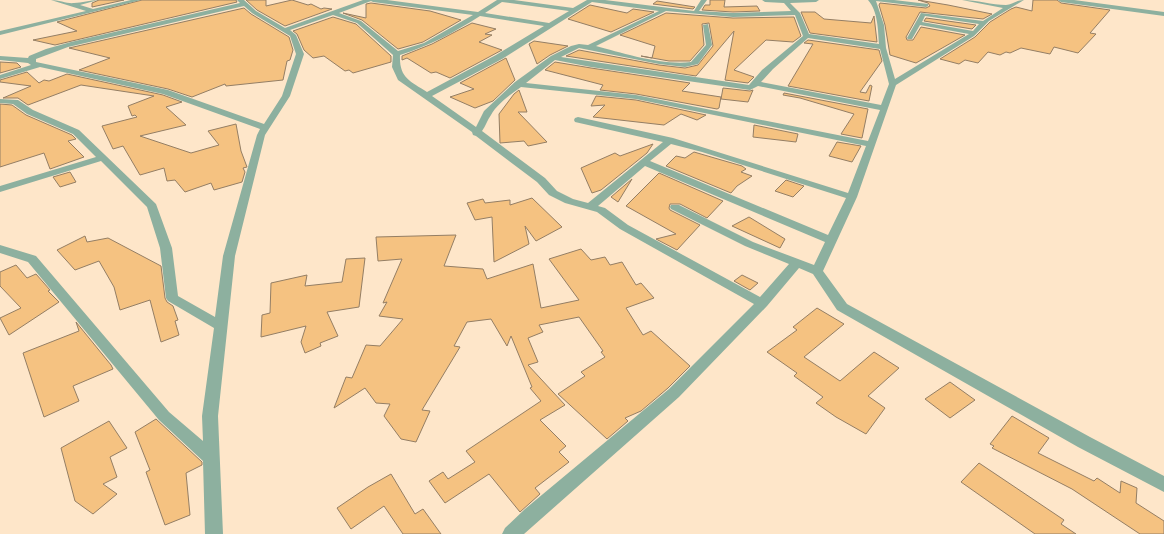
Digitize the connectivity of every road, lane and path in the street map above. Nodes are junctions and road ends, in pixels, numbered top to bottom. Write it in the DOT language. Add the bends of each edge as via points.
graph roads {
  1 [pos="54,0"];
  2 [pos="94,0"];
  3 [pos="138,0"];
  4 [pos="369,0"];
  5 [pos="373,0"];
  6 [pos="592,0"];
  7 [pos="704,0"];
  8 [pos="765,0"];
  9 [pos="816,0"];
  10 [pos="871,0"];
  11 [pos="876,0"];
  12 [pos="965,0"];
  13 [pos="1021,0"];
  14 [pos="1061,0"];
  15 [pos="613,1"];
  16 [pos="785,1"];
  17 [pos="243,2"];
  18 [pos="927,3"];
  19 [pos="72,5"];
  20 [pos="1008,7"];
  21 [pos="573,10"];
  22 [pos="663,10"];
  23 [pos="92,11"];
  24 [pos="334,13"];
  25 [pos="695,13"];
  26 [pos="797,13"];
  27 [pos="478,14"];
  28 [pos="923,14"];
  29 [pos="1164,14"];
  30 [pos="984,23"];
  31 [pos="919,24"];
  32 [pos="549,25"];
  33 [pos="706,25"];
  34 [pos="286,30"];
  35 [pos="974,32"];
  36 [pos="0,34"];
  37 [pos="806,36"];
  38 [pos="910,38"];
  39 [pos="589,47"];
  40 [pos="883,47"];
  41 [pos="397,54"];
  42 [pos="0,58"];
  43 [pos="554,58"];
  44 [pos="35,63"];
  45 [pos="0,77"];
  46 [pos="756,83"];
  47 [pos="518,84"];
  48 [pos="893,84"];
  49 [pos="426,96"];
  50 [pos="0,101"];
  51 [pos="884,108"];
  52 [pos="578,120"];
  53 [pos="266,128"];
  54 [pos="476,133"];
  55 [pos="670,140"];
  56 [pos="871,144"];
  57 [pos="102,158"];
  58 [pos="644,162"];
  59 [pos="0,188"];
  60 [pos="852,197"];
  61 [pos="591,206"];
  62 [pos="675,207"];
  63 [pos="831,240"];
  64 [pos="0,249"];
  65 [pos="797,263"];
  66 [pos="816,271"];
  67 [pos="762,303"];
  68 [pos="221,326"];
  69 [pos="212,459"];
  70 [pos="1164,484"];
  71 [pos="214,534"];
  72 [pos="511,534"];
  1 -- 19 [label="street"];
  2 -- 19 [label="street"];
  3 -- 23 [label="street"];
  4 -- 24 [label="street"];
  5 -- 27 [label="street"];
  6 -- 15 [label="street"];
  6 -- 21 [label="street"];
  7 -- 25 [label="street"];
  8 -- 16 [label="street"];
  9 -- 16 [label="street"];
  10 -- 40 [label="street" via="881,26"];
  11 -- 18 [label="street"];
  12 -- 20 [label="street"];
  13 -- 20 [label="street"];
  14 -- 29 [label="street"];
  15 -- 22 [label="street"];
  16 -- 26 [label="street"];
  17 -- 34 [label="street" via="254,12"];
  17 -- 44 [label="street" via="67,45 32,58"];
  18 -- 28 [label="street"];
  19 -- 23 [label="street"];
  20 -- 30 [label="street"];
  21 -- 27 [label="street" via="501,0"];
  21 -- 32 [label="street"];
  22 -- 25 [label="street"];
  22 -- 39 [label="street"];
  23 -- 36 [label="street"];
  24 -- 34 [label="street"];
  24 -- 41 [label="street" via="359,22"];
  25 -- 26 [label="street"];
  26 -- 37 [label="street"];
  27 -- 32 [label="street"];
  27 -- 41 [label="street" via="426,44"];
  28 -- 30 [label="street"];
  28 -- 31 [label="street"];
  30 -- 35 [label="street"];
  31 -- 35 [label="street"];
  31 -- 38 [label="street"];
  32 -- 49 [label="street" via="499,57"];
  33 -- 39 [label="street" via="709,45 691,65 669,64"];
  34 -- 53 [label="street" via="293,35 300,54 286,96"];
  35 -- 48 [label="street"];
  37 -- 40 [label="street"];
  37 -- 46 [label="street"];
  39 -- 43 [label="street" via="579,46"];
  40 -- 48 [label="street"];
  41 -- 49 [label="street" via="396,67 401,78"];
  42 -- 44 [label="street"];
  43 -- 46 [label="street" via="747,89"];
  43 -- 47 [label="street"];
  44 -- 45 [label="street"];
  44 -- 53 [label="street" via="165,92"];
  46 -- 51 [label="street"];
  47 -- 54 [label="street" via="487,113"];
  47 -- 56 [label="street" via="636,97"];
  48 -- 51 [label="street"];
  49 -- 54 [label="street"];
  50 -- 57 [label="street" via="15,102 30,112 76,132"];
  51 -- 56 [label="street"];
  52 -- 55 [label="street"];
  53 -- 68 [label="street" via="261,135 229,256"];
  54 -- 61 [label="street" via="541,180 553,193 569,201"];
  55 -- 58 [label="street"];
  55 -- 60 [label="street"];
  56 -- 60 [label="street"];
  57 -- 59 [label="street"];
  57 -- 68 [label="street" via="152,206 166,248 172,298"];
  58 -- 61 [label="street"];
  58 -- 63 [label="street"];
  60 -- 63 [label="street"];
  61 -- 67 [label="street"];
  62 -- 65 [label="street" via="749,244"];
  63 -- 66 [label="street"];
  64 -- 69 [label="street" via="32,259 164,416"];
  65 -- 66 [label="street"];
  65 -- 67 [label="street"];
  66 -- 70 [label="street" via="842,307"];
  67 -- 72 [label="street" via="674,393"];
  68 -- 69 [label="street" via="210,416"];
  69 -- 71 [label="street"];
}
